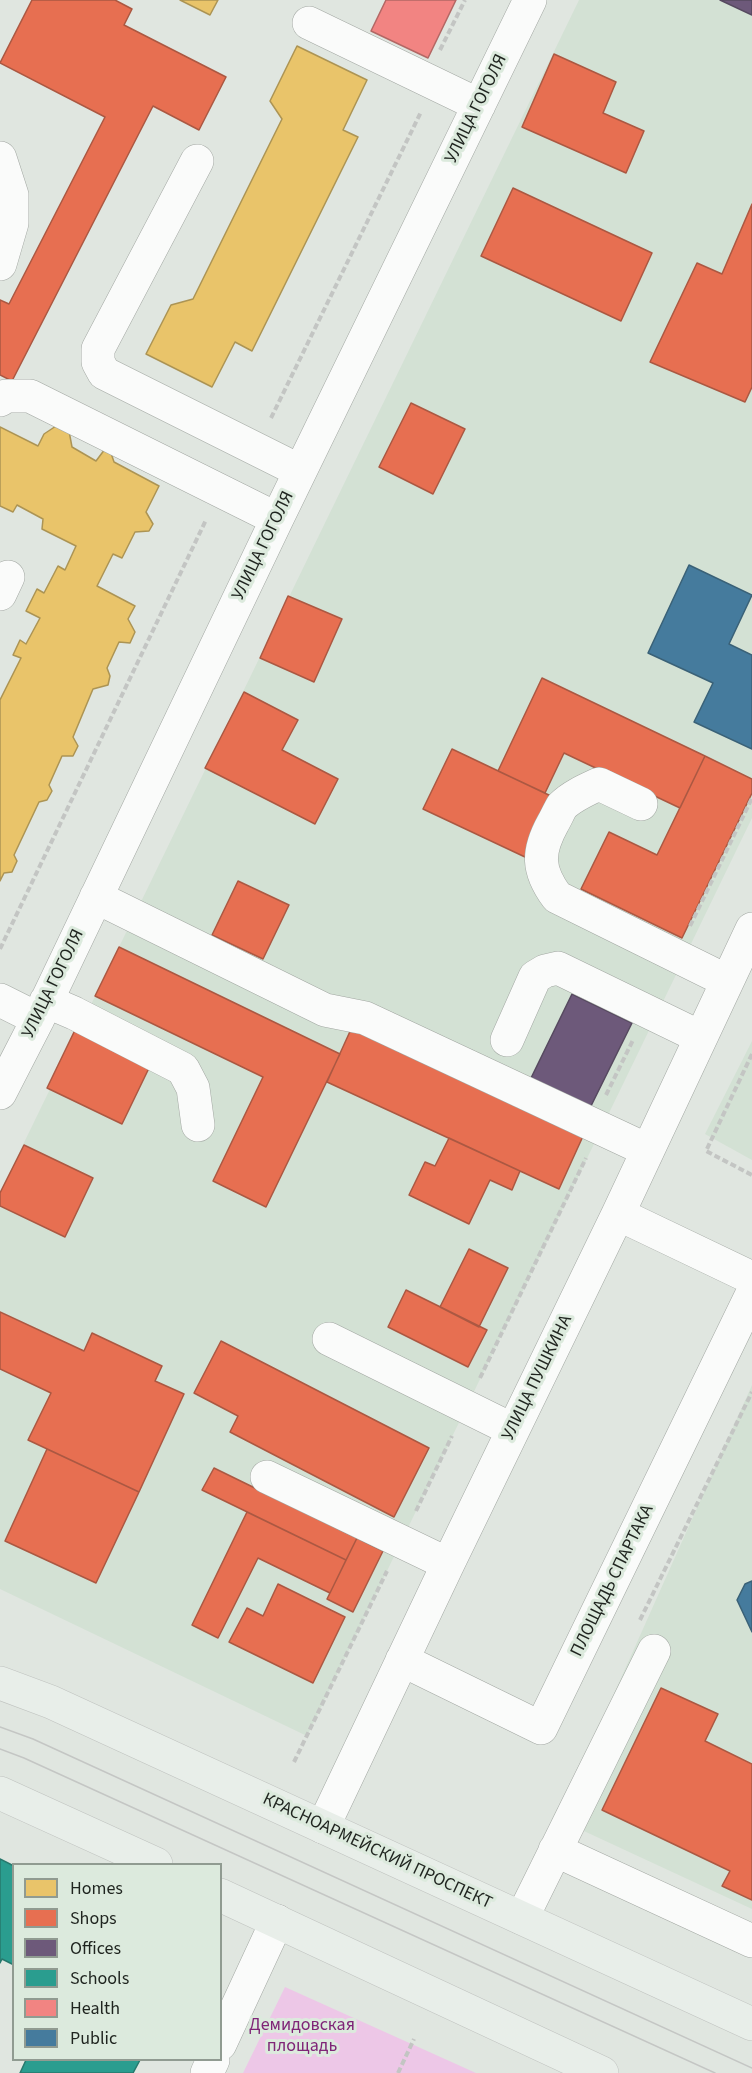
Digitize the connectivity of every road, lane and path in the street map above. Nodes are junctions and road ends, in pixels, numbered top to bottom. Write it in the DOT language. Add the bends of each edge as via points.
graph roads {
  1 [pos="530,0"];
  2 [pos="309,23"];
  3 [pos="479,105"];
  4 [pos="0,158"];
  5 [pos="197,161"];
  6 [pos="0,264"];
  7 [pos="0,400"];
  8 [pos="300,471"];
  9 [pos="277,519"];
  10 [pos="752,798"];
  11 [pos="641,804"];
  12 [pos="96,897"];
  13 [pos="752,928"];
  14 [pos="676,957"];
  15 [pos="727,981"];
  16 [pos="0,1000"];
  17 [pos="42,1010"];
  18 [pos="648,1012"];
  19 [pos="700,1037"];
  20 [pos="507,1040"];
  21 [pos="752,1054"];
  22 [pos="0,1093"];
  23 [pos="198,1125"];
  24 [pos="601,1128"];
  25 [pos="647,1150"];
  26 [pos="752,1175"];
  27 [pos="618,1214"];
  28 [pos="752,1278"];
  29 [pos="752,1294"];
  30 [pos="329,1340"];
  31 [pos="752,1392"];
  32 [pos="466,1407"];
  33 [pos="513,1430"];
  34 [pos="267,1477"];
  35 [pos="401,1542"];
  36 [pos="448,1564"];
  37 [pos="654,1651"];
  38 [pos="402,1660"];
  39 [pos="0,1683"];
  40 [pos="294,1762"];
  41 [pos="0,1792"];
  42 [pos="323,1827"];
  43 [pos="555,1850"];
  44 [pos="154,1863"];
  45 [pos="222,1896"];
  46 [pos="522,1918"];
  47 [pos="277,1921"];
  48 [pos="752,1941"];
  49 [pos="752,2024"];
  50 [pos="414,2039"];
  51 [pos="222,2040"];
  52 [pos="398,2073"];
  53 [pos="602,2073"];
  1 -- 3 [label="street, УЛИЦА ГОГОЛЯ"];
  2 -- 3 [label="street"];
  3 -- 8 [label="street, УЛИЦА ГОГОЛЯ"];
  4 -- 6 [label="street" via="12,195 12,223"];
  5 -- 8 [label="street" via="98,349 98,362 104,373"];
  7 -- 9 [label="street" via="6,396 30,396"];
  8 -- 9 [label="street, УЛИЦА ГОГОЛЯ"];
  9 -- 12 [label="street, УЛИЦА ГОГОЛЯ"];
  10 -- 14 [label="path"];
  11 -- 14 [label="street" via="599,784 580,792 562,807 545,837 540,861 546,883 557,897"];
  12 -- 17 [label="street, УЛИЦА ГОГОЛЯ"];
  12 -- 24 [label="street" via="325,1010 365,1018"];
  13 -- 15 [label="street, УЛИЦА ПУШКИНА"];
  14 -- 15 [label="street"];
  15 -- 19 [label="street, УЛИЦА ПУШКИНА"];
  16 -- 17 [label="street"];
  17 -- 22 [label="street, УЛИЦА ГОГОЛЯ"];
  17 -- 23 [label="street" via="74,1013 183,1069 193,1088"];
  18 -- 19 [label="street"];
  18 -- 20 [label="street" via="558,968 545,970 536,977"];
  18 -- 24 [label="path" via="600,1107"];
  19 -- 25 [label="street, УЛИЦА ПУШКИНА"];
  21 -- 26 [label="path" via="706,1151"];
  24 -- 25 [label="street"];
  24 -- 32 [label="path"];
  25 -- 27 [label="street, УЛИЦА ПУШКИНА"];
  27 -- 28 [label="street"];
  27 -- 33 [label="street, УЛИЦА ПУШКИНА"];
  29 -- 38 [label="street, ПЛОЩАДЬ СПАРТАКА" via="541,1728"];
  30 -- 32 [label="street"];
  31 -- 37 [label="path" via="638,1624"];
  32 -- 33 [label="street"];
  32 -- 35 [label="path"];
  33 -- 36 [label="street, УЛИЦА ПУШКИНА"];
  34 -- 35 [label="street"];
  35 -- 36 [label="street"];
  35 -- 40 [label="path"];
  36 -- 38 [label="street, УЛИЦА ПУШКИНА"];
  37 -- 43 [label="street"];
  38 -- 42 [label="street, УЛИЦА ПУШКИНА"];
  39 -- 42 [label="main road, КРАСНОАРМЕЙСКИЙ ПРОСПЕКТ" via="51,1702"];
  41 -- 44 [label="main road"];
  42 -- 46 [label="main road, КРАСНОАРМЕЙСКИЙ ПРОСПЕКТ"];
  43 -- 46 [label="street"];
  43 -- 48 [label="street"];
  45 -- 47 [label="main road"];
  46 -- 49 [label="main road, КРАСНОАРМЕЙСКИЙ ПРОСПЕКТ"];
  47 -- 51 [label="street"];
  47 -- 53 [label="main road"];
  50 -- 52 [label="path"];
}
